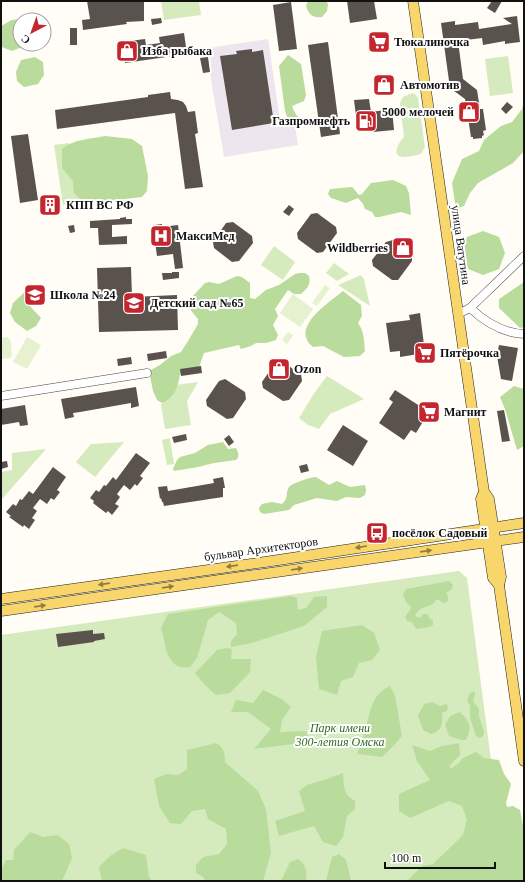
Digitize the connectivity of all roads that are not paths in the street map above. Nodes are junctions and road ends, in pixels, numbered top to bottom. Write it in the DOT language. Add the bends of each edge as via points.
graph roads {
  1 [pos="413,1"];
  2 [pos="524,256"];
  3 [pos="470,308"];
  4 [pos="458,314"];
  5 [pos="524,334"];
  6 [pos="147,373"];
  7 [pos="1,396"];
  8 [pos="524,523"];
  9 [pos="490,528"];
  10 [pos="524,537"];
  11 [pos="492,541"];
  12 [pos="1,599"];
  13 [pos="1,611"];
  14 [pos="524,762"];
  1 -- 4 [label="main road, улица Ватутина"];
  2 -- 3 [label="street"];
  3 -- 4 [label="street"];
  3 -- 5 [label="street" via="500,329"];
  4 -- 9 [label="main road, улица Ватутина" via="484,492 489,499"];
  6 -- 7 [label="street"];
  8 -- 9 [label="main road, бульвар Архитекторов"];
  9 -- 11 [label="main road, улица Ватутина"];
  9 -- 12 [label="main road, бульвар Архитекторов, one-way"];
  10 -- 11 [label="main road, бульвар Архитекторов"];
  13 -- 11 [label="main road, бульвар Архитекторов, one-way"];
  11 -- 14 [label="main road, улица Ватутина" via="501,576 499,585"];
}
